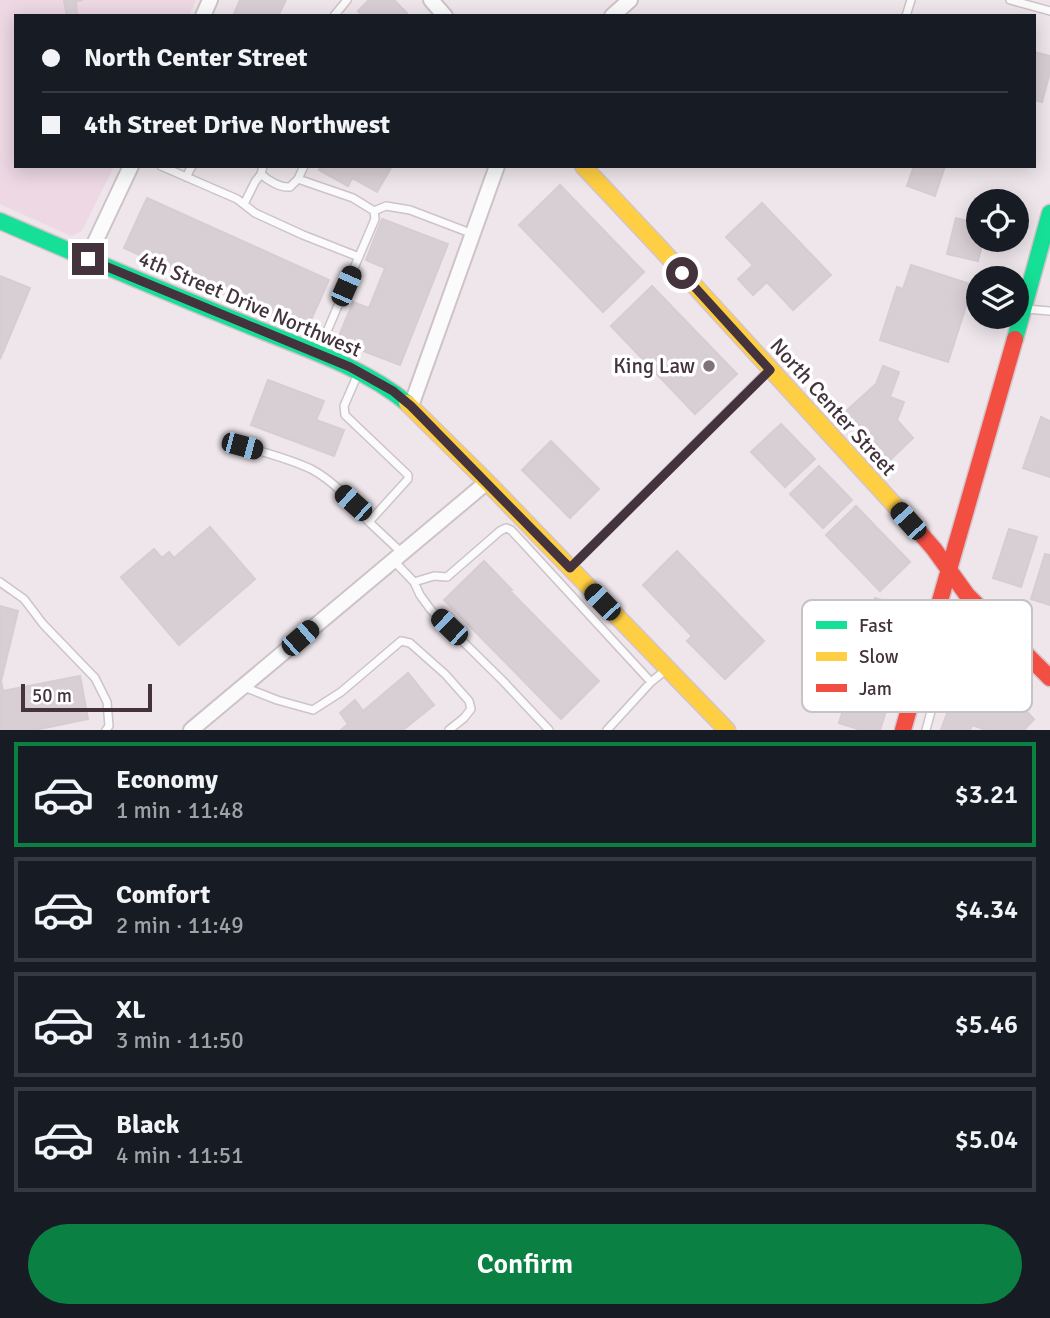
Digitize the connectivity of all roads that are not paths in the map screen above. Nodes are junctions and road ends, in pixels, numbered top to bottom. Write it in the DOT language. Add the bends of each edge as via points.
graph roads {
  1 [pos="347,0"];
  2 [pos="630,0"];
  3 [pos="1010,0"];
  4 [pos="1050,11"];
  5 [pos="336,14"];
  6 [pos="614,14"];
  7 [pos="130,168"];
  8 [pos="166,168"];
  9 [pos="191,168"];
  10 [pos="303,168"];
  11 [pos="497,168"];
  12 [pos="585,168"];
  13 [pos="262,170"];
  14 [pos="186,177"];
  15 [pos="298,179"];
  16 [pos="244,204"];
  17 [pos="373,211"];
  18 [pos="1050,213"];
  19 [pos="0,221"];
  20 [pos="473,234"];
  21 [pos="359,257"];
  22 [pos="88,259"];
  23 [pos="1029,288"];
  24 [pos="1029,309"];
  25 [pos="1050,311"];
  26 [pos="1017,329"];
  27 [pos="317,354"];
  28 [pos="770,370"];
  29 [pos="359,372"];
  30 [pos="411,406"];
  31 [pos="242,446"];
  32 [pos="487,482"];
  33 [pos="369,522"];
  34 [pos="531,540"];
  35 [pos="397,556"];
  36 [pos="570,568"];
  37 [pos="950,570"];
  38 [pos="0,582"];
  39 [pos="414,582"];
  40 [pos="941,600"];
  41 [pos="973,600"];
  42 [pos="1032,659"];
  43 [pos="667,669"];
  44 [pos="1050,677"];
  45 [pos="651,682"];
  46 [pos="244,686"];
  47 [pos="908,712"];
  48 [pos="931,712"];
  49 [pos="106,730"];
  50 [pos="191,730"];
  51 [pos="449,730"];
  52 [pos="549,730"];
  53 [pos="607,730"];
  54 [pos="727,730"];
  55 [pos="903,730"];
  56 [pos="926,730"];
  1 -- 5 [label="lane"];
  2 -- 6 [label="street"];
  3 -- 4 [label="lane"];
  7 -- 22 [label="street"];
  8 -- 14 [label="lane"];
  9 -- 14 [label="lane"];
  10 -- 15 [label="lane"];
  11 -- 20 [label="street"];
  12 -- 28 [label="street, North Center Street"];
  13 -- 15 [label="lane" via="265,178 285,187"];
  13 -- 16 [label="lane"];
  14 -- 16 [label="lane"];
  15 -- 17 [label="lane" via="353,198"];
  16 -- 21 [label="lane"];
  17 -- 20 [label="lane" via="386,206 410,211"];
  17 -- 21 [label="lane" via="375,219"];
  18 -- 23 [label="street"];
  19 -- 22 [label="street, 4th Street Drive Northwest"];
  20 -- 30 [label="street"];
  21 -- 27 [label="lane"];
  22 -- 27 [label="street, 4th Street Drive Northwest"];
  24 -- 25 [label="lane"];
  26 -- 37 [label="street"];
  27 -- 29 [label="street, 4th Street Drive Northwest"];
  28 -- 36 [label="lane"];
  28 -- 37 [label="street, North Center Street"];
  29 -- 30 [label="street, 4th Street Drive Northwest"];
  29 -- 33 [label="lane" via="344,406 345,415 408,475"];
  30 -- 32 [label="street, 4th Street Drive Northwest"];
  31 -- 33 [label="lane" via="311,469"];
  32 -- 34 [label="street, 4th Street Drive Northwest"];
  32 -- 35 [label="street"];
  33 -- 35 [label="lane"];
  34 -- 36 [label="street, 4th Street Drive Northwest"];
  34 -- 39 [label="lane" via="506,528 447,577"];
  34 -- 45 [label="lane"];
  35 -- 39 [label="lane"];
  35 -- 46 [label="street"];
  36 -- 43 [label="street, 4th Street Drive Northwest"];
  37 -- 40 [label="street"];
  37 -- 41 [label="street, North Center Street"];
  38 -- 49 [label="lane" via="24,599 95,678 107,702"];
  39 -- 52 [label="lane" via="431,610"];
  42 -- 44 [label="street, North Center Street"];
  43 -- 45 [label="lane"];
  43 -- 54 [label="street, 4th Street Drive Northwest"];
  45 -- 53 [label="lane"];
  46 -- 50 [label="street"];
  46 -- 51 [label="lane" via="313,710 401,641 410,643 469,701 471,709"];
  47 -- 55 [label="street"];
  48 -- 56 [label="lane"];
}
